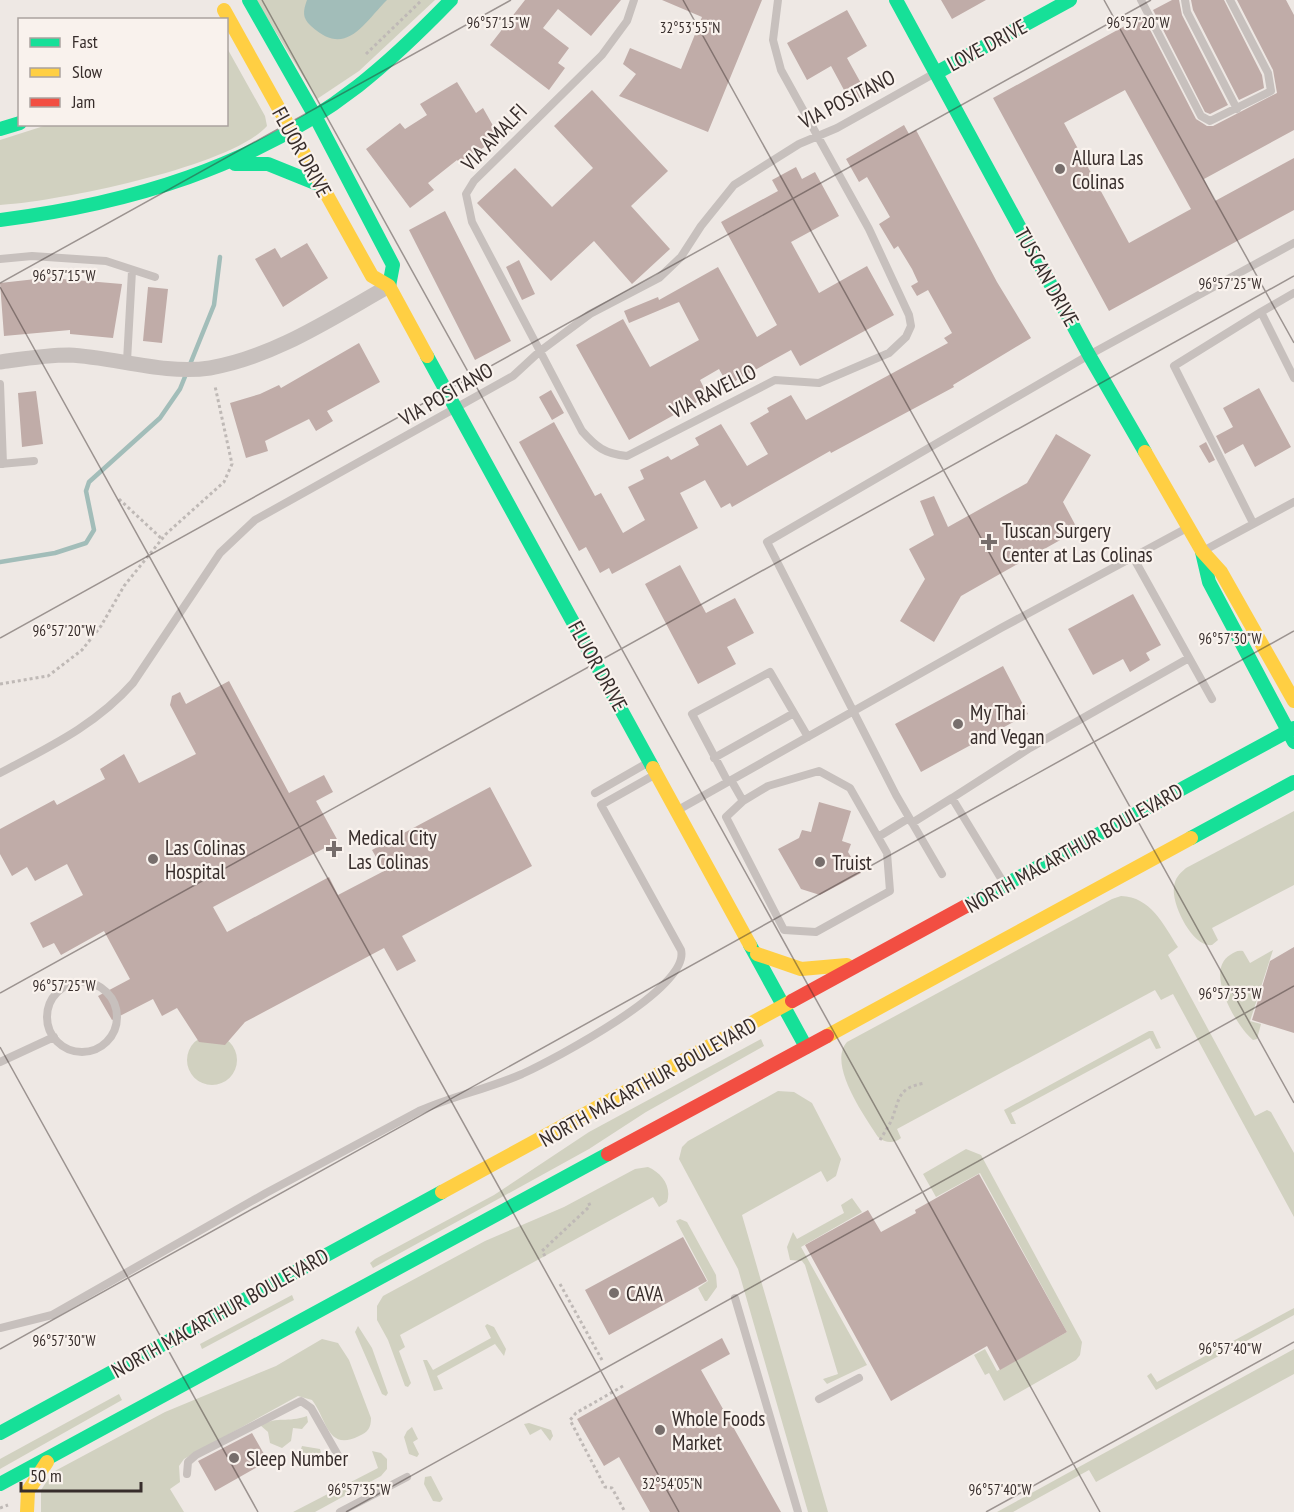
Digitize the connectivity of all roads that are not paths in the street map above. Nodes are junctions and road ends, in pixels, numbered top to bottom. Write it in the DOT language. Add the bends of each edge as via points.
graph roads {
  1 [pos="236,0"];
  2 [pos="249,0"];
  3 [pos="451,0"];
  4 [pos="634,0"];
  5 [pos="778,0"];
  6 [pos="896,0"];
  7 [pos="1070,0"];
  8 [pos="1141,0"];
  9 [pos="1185,0"];
  10 [pos="1230,0"];
  11 [pos="221,5"];
  12 [pos="213,18"];
  13 [pos="936,73"];
  14 [pos="1237,109"];
  15 [pos="315,116"];
  16 [pos="18,124"];
  17 [pos="0,129"];
  18 [pos="290,132"];
  19 [pos="816,135"];
  20 [pos="225,165"];
  21 [pos="320,185"];
  22 [pos="0,220"];
  23 [pos="1294,243"];
  24 [pos="0,260"];
  25 [pos="132,271"];
  26 [pos="155,277"];
  27 [pos="388,286"];
  28 [pos="1294,293"];
  29 [pos="1261,312"];
  30 [pos="539,352"];
  31 [pos="1089,355"];
  32 [pos="127,361"];
  33 [pos="0,362"];
  34 [pos="1294,378"];
  35 [pos="0,384"];
  36 [pos="456,409"];
  37 [pos="34,461"];
  38 [pos="2,464"];
  39 [pos="1294,502"];
  40 [pos="1253,523"];
  41 [pos="1188,528"];
  42 [pos="1202,551"];
  43 [pos="1133,557"];
  44 [pos="1258,637"];
  45 [pos="1189,658"];
  46 [pos="1294,672"];
  47 [pos="1212,699"];
  48 [pos="1294,701"];
  49 [pos="854,711"];
  50 [pos="794,713"];
  51 [pos="1292,734"];
  52 [pos="808,737"];
  53 [pos="714,758"];
  54 [pos="654,767"];
  55 [pos="0,773"];
  56 [pos="730,781"];
  57 [pos="1294,782"];
  58 [pos="595,793"];
  59 [pos="952,798"];
  60 [pos="743,801"];
  61 [pos="678,810"];
  62 [pos="910,820"];
  63 [pos="878,837"];
  64 [pos="942,874"];
  65 [pos="1006,886"];
  66 [pos="757,954"];
  67 [pos="872,959"];
  68 [pos="786,1006"];
  69 [pos="54,1037"];
  70 [pos="806,1047"];
  71 [pos="0,1062"];
  72 [pos="735,1298"];
  73 [pos="0,1329"];
  74 [pos="859,1378"];
  75 [pos="819,1400"];
  76 [pos="0,1433"];
  77 [pos="52,1456"];
  78 [pos="339,1457"];
  79 [pos="187,1474"];
  80 [pos="407,1477"];
  81 [pos="0,1484"];
  82 [pos="27,1512"];
  83 [pos="340,1512"];
  84 [pos="798,1512"];
  1 -- 11 [label="main road"];
  2 -- 15 [label="main road, FLUOR DRIVE"];
  3 -- 15 [label="main road" via="416,37"];
  4 -- 30 [label="lane, VIA AMALFI" via="627,21 602,55 474,181 466,194 472,222"];
  5 -- 19 [label="lane" via="773,40 776,54"];
  6 -- 13 [label="main road, TUSCAN DRIVE"];
  7 -- 13 [label="main road, LOVE DRIVE"];
  8 -- 14 [label="lane" via="1201,116 1210,121"];
  9 -- 14 [label="lane" via="1187,12"];
  10 -- 14 [label="lane" via="1268,73 1270,91"];
  11 -- 12 [label="main road"];
  11 -- 18 [label="main road, FLUOR DRIVE"];
  13 -- 19 [label="lane, VIA POSITANO" via="837,128"];
  13 -- 31 [label="main road, TUSCAN DRIVE"];
  15 -- 18 [label="main road"];
  15 -- 27 [label="main road, FLUOR DRIVE" via="393,265"];
  16 -- 17 [label="main road"];
  18 -- 20 [label="main road"];
  18 -- 21 [label="main road, FLUOR DRIVE"];
  19 -- 30 [label="lane, VIA POSITANO" via="734,185 681,257 659,278 590,314"];
  19 -- 30 [label="lane, VIA RAVELLO" via="869,229 909,315 911,326 906,337 890,353 819,383 775,380 627,456 609,454 596,447 582,431"];
  20 -- 21 [label="main road" via="269,164"];
  20 -- 22 [label="main road" via="138,195 40,217"];
  21 -- 27 [label="main road, FLUOR DRIVE" via="372,276"];
  23 -- 31 [label="lane"];
  24 -- 25 [label="lane" via="32,256 106,261"];
  25 -- 26 [label="lane"];
  25 -- 32 [label="lane"];
  27 -- 32 [label="street" via="306,332 259,354 221,365 158,366"];
  27 -- 36 [label="main road, FLUOR DRIVE"];
  28 -- 29 [label="lane"];
  29 -- 34 [label="lane"];
  29 -- 40 [label="lane" via="1174,366"];
  30 -- 36 [label="lane, VIA POSITANO" via="513,376"];
  31 -- 41 [label="main road, TUSCAN DRIVE"];
  31 -- 49 [label="lane" via="767,542"];
  32 -- 33 [label="street" via="68,355"];
  35 -- 38 [label="lane"];
  36 -- 54 [label="main road, FLUOR DRIVE"];
  36 -- 55 [label="lane, VIA POSITANO" via="255,520 220,553 133,683 100,717"];
  37 -- 38 [label="lane"];
  39 -- 40 [label="lane"];
  40 -- 42 [label="lane"];
  41 -- 42 [label="main road, TUSCAN DRIVE"];
  41 -- 43 [label="lane"];
  42 -- 44 [label="main road, TUSCAN DRIVE" via="1221,572"];
  42 -- 51 [label="main road, TUSCAN DRIVE" via="1209,582"];
  43 -- 45 [label="lane"];
  43 -- 49 [label="lane"];
  44 -- 46 [label="main road"];
  44 -- 48 [label="main road, TUSCAN DRIVE"];
  45 -- 47 [label="lane"];
  45 -- 59 [label="lane" via="1030,748"];
  49 -- 52 [label="lane"];
  49 -- 62 [label="lane"];
  50 -- 52 [label="lane"];
  50 -- 53 [label="lane"];
  50 -- 53 [label="lane" via="770,672 693,714"];
  51 -- 65 [label="main road, NORTH MACARTHUR BOULEVARD"];
  52 -- 56 [label="lane"];
  53 -- 56 [label="lane"];
  54 -- 58 [label="lane"];
  54 -- 61 [label="main road, FLUOR DRIVE"];
  54 -- 73 [label="lane" via="601,805 681,950 680,967 666,984 629,1014 522,1073 419,1112 275,1188 67,1307"];
  56 -- 60 [label="lane"];
  56 -- 61 [label="lane"];
  57 -- 70 [label="main road, NORTH MACARTHUR BOULEVARD"];
  59 -- 62 [label="lane"];
  59 -- 65 [label="lane"];
  60 -- 63 [label="lane" via="768,786 819,771 850,788"];
  60 -- 63 [label="lane" via="726,818 784,930 816,932 890,891 887,853"];
  61 -- 66 [label="main road, FLUOR DRIVE"];
  62 -- 63 [label="lane"];
  62 -- 64 [label="lane"];
  65 -- 67 [label="main road, NORTH MACARTHUR BOULEVARD"];
  66 -- 67 [label="main road" via="801,970 819,971"];
  66 -- 68 [label="main road, FLUOR DRIVE"];
  67 -- 68 [label="main road, NORTH MACARTHUR BOULEVARD"];
  68 -- 70 [label="main road, FLUOR DRIVE"];
  68 -- 76 [label="main road, NORTH MACARTHUR BOULEVARD"];
  69 -- 69 [label="lane" via="72,1050 83,1052 104,1044 112,1036 117,1014 108,993 88,982 65,986 50,1003 48,1026"];
  69 -- 71 [label="lane"];
  70 -- 77 [label="main road, NORTH MACARTHUR BOULEVARD"];
  72 -- 84 [label="lane"];
  74 -- 75 [label="lane"];
  77 -- 81 [label="main road, NORTH MACARTHUR BOULEVARD"];
  77 -- 82 [label="main road" via="30,1483"];
  78 -- 79 [label="lane" via="311,1408 301,1401 196,1455 188,1462"];
  80 -- 83 [label="lane"];
}
